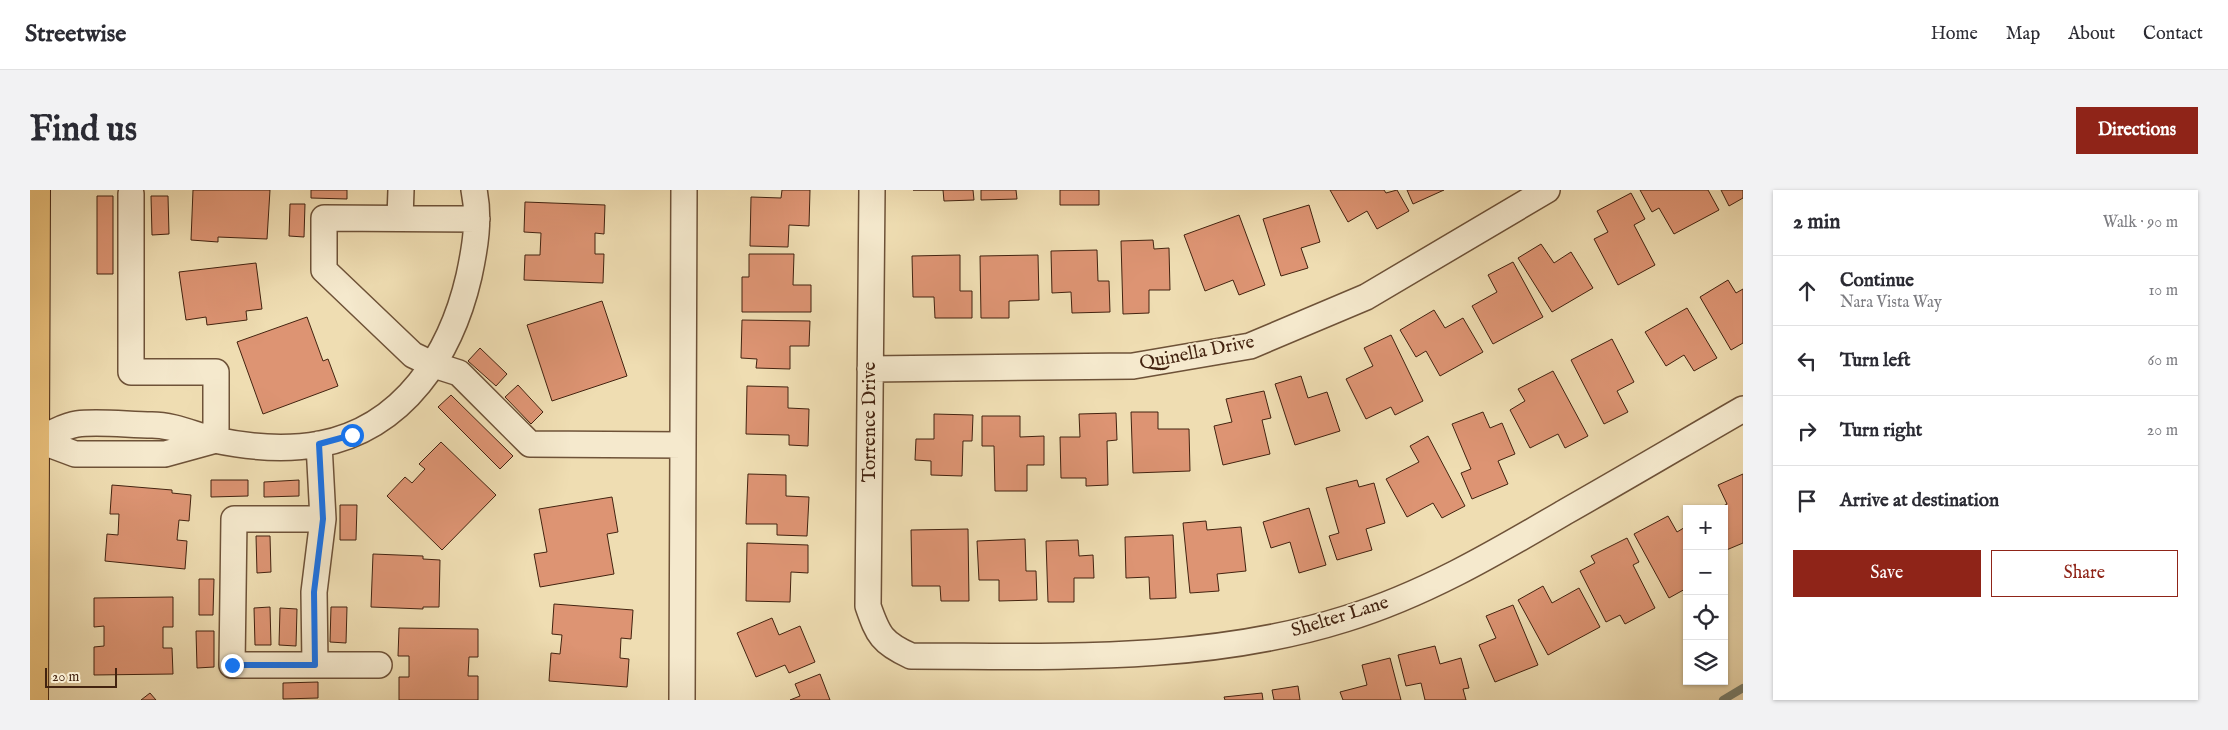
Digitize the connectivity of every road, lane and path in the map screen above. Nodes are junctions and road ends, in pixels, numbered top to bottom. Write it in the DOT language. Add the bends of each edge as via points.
graph roads {
  1 [pos="36,190"];
  2 [pos="401,190"];
  3 [pos="474,190"];
  4 [pos="684,190"];
  5 [pos="872,190"];
  6 [pos="1547,190"];
  7 [pos="131,194"];
  8 [pos="400,218"];
  9 [pos="477,219"];
  10 [pos="434,365"];
  11 [pos="870,369"];
  12 [pos="1743,409"];
  13 [pos="32,439"];
  14 [pos="216,440"];
  15 [pos="319,444"];
  16 [pos="683,445"];
  17 [pos="323,519"];
  18 [pos="892,648"];
  19 [pos="315,665"];
  20 [pos="379,665"];
  21 [pos="34,700"];
  22 [pos="682,700"];
  1 -- 13 [label="main road"];
  2 -- 8 [label="street"];
  3 -- 9 [label="street"];
  4 -- 16 [label="street"];
  5 -- 11 [label="street, Torrence Drive"];
  6 -- 11 [label="street, Quinella Drive" via="1366,297 1250,346 1133,366"];
  7 -- 14 [label="street" via="131,372 216,372"];
  8 -- 9 [label="street"];
  8 -- 10 [label="street" via="324,218 324,270 413,355"];
  9 -- 10 [label="street" via="475,252 466,292 449,338"];
  10 -- 15 [label="street" via="420,384 390,413 352,435"];
  10 -- 16 [label="street" via="459,373 530,444"];
  11 -- 18 [label="street, Torrence Drive" via="868,606 877,631"];
  12 -- 18 [label="street, Shelter Lane" via="1488,557 1418,592 1344,620 1201,649 1107,656 910,656"];
  13 -- 14 [label="street" via="76,424 163,425"];
  13 -- 21 [label="main road"];
  14 -- 15 [label="street" via="268,447"];
  15 -- 17 [label="street"];
  16 -- 22 [label="street"];
  17 -- 19 [label="street" via="314,592"];
  17 -- 19 [label="street" via="234,519 232,665"];
  19 -- 20 [label="street"];
}
